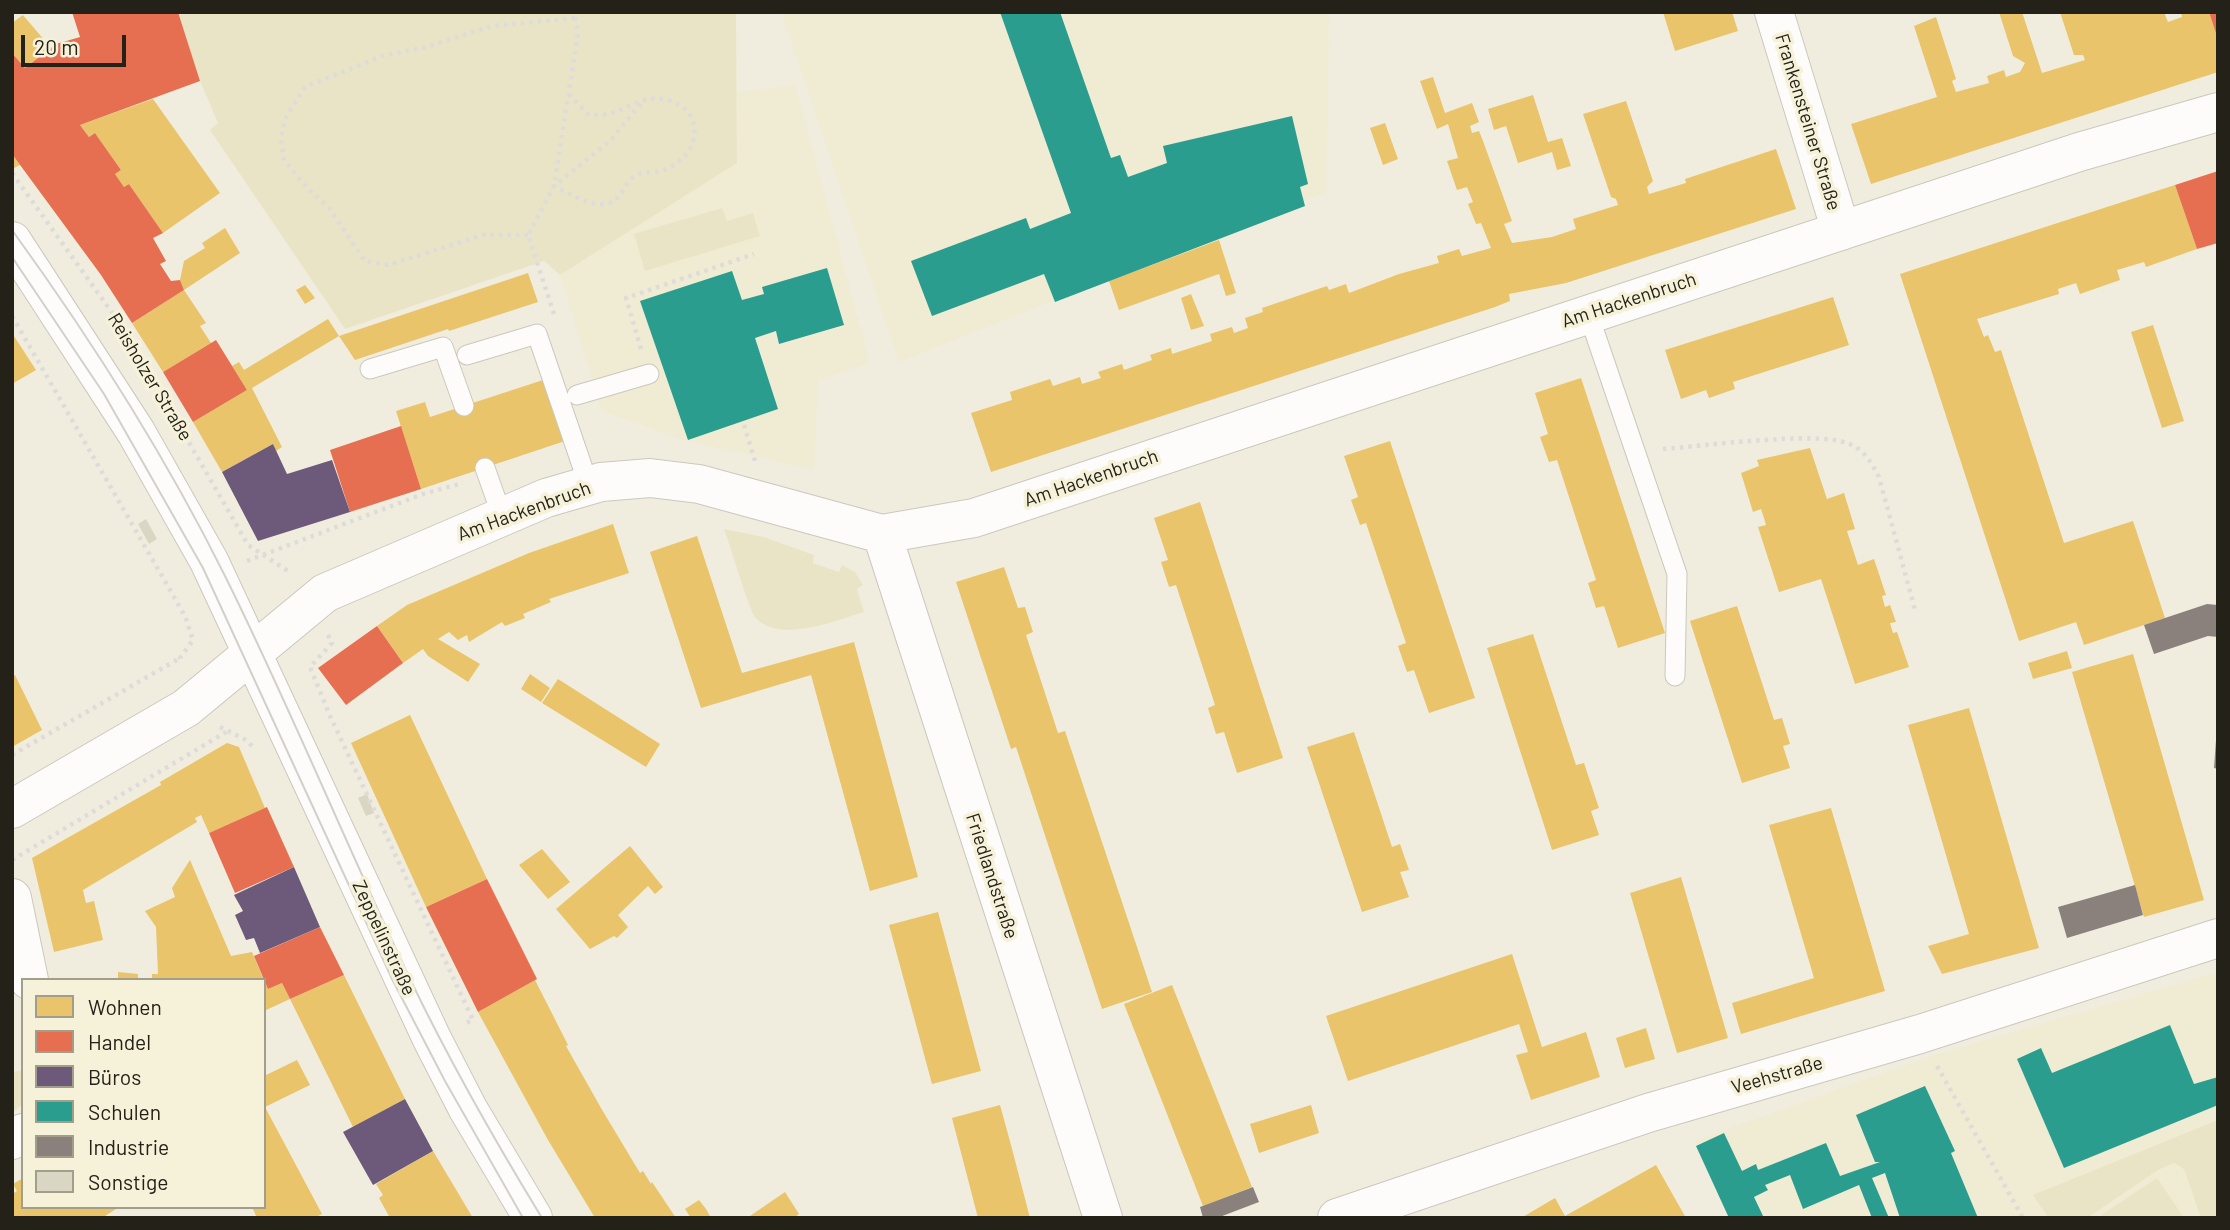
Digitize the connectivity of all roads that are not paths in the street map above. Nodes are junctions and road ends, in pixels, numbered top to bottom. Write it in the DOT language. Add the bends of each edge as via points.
graph roads {
  1 [pos="1774,12"];
  2 [pos="2218,112"];
  3 [pos="1841,232"];
  4 [pos="12,241"];
  5 [pos="1588,313"];
  6 [pos="467,355"];
  7 [pos="370,369"];
  8 [pos="649,374"];
  9 [pos="577,396"];
  10 [pos="464,406"];
  11 [pos="486,471"];
  12 [pos="589,486"];
  13 [pos="502,516"];
  14 [pos="882,534"];
  15 [pos="253,650"];
  16 [pos="1675,676"];
  17 [pos="12,808"];
  18 [pos="12,898"];
  19 [pos="2218,939"];
  20 [pos="29,978"];
  21 [pos="533,1218"];
  22 [pos="1103,1218"];
  23 [pos="1337,1218"];
  1 -- 3 [label="street, Frankensteiner Straße"];
  2 -- 3 [label="street, Am Hackenbruch" via="2079,152"];
  3 -- 5 [label="street, Am Hackenbruch"];
  4 -- 15 [label="street" via="136,432"];
  5 -- 14 [label="street, Am Hackenbruch" via="974,518"];
  5 -- 16 [label="lane" via="1677,574"];
  6 -- 12 [label="lane" via="537,334"];
  7 -- 10 [label="lane" via="443,347"];
  8 -- 9 [label="lane"];
  11 -- 13 [label="lane"];
  12 -- 13 [label="street, Am Hackenbruch"];
  12 -- 14 [label="street, Am Hackenbruch" via="650,478 699,484"];
  13 -- 15 [label="street, Am Hackenbruch" via="325,593"];
  14 -- 22 [label="street, Friedlandstraße"];
  15 -- 17 [label="street, Am Hackenbruch" via="186,708"];
  15 -- 21 [label="street, Zeppelinstraße" via="426,1028"];
  18 -- 20 [label="street"];
  19 -- 23 [label="street, Veehstraße" via="1920,1034 1648,1113"];
}
